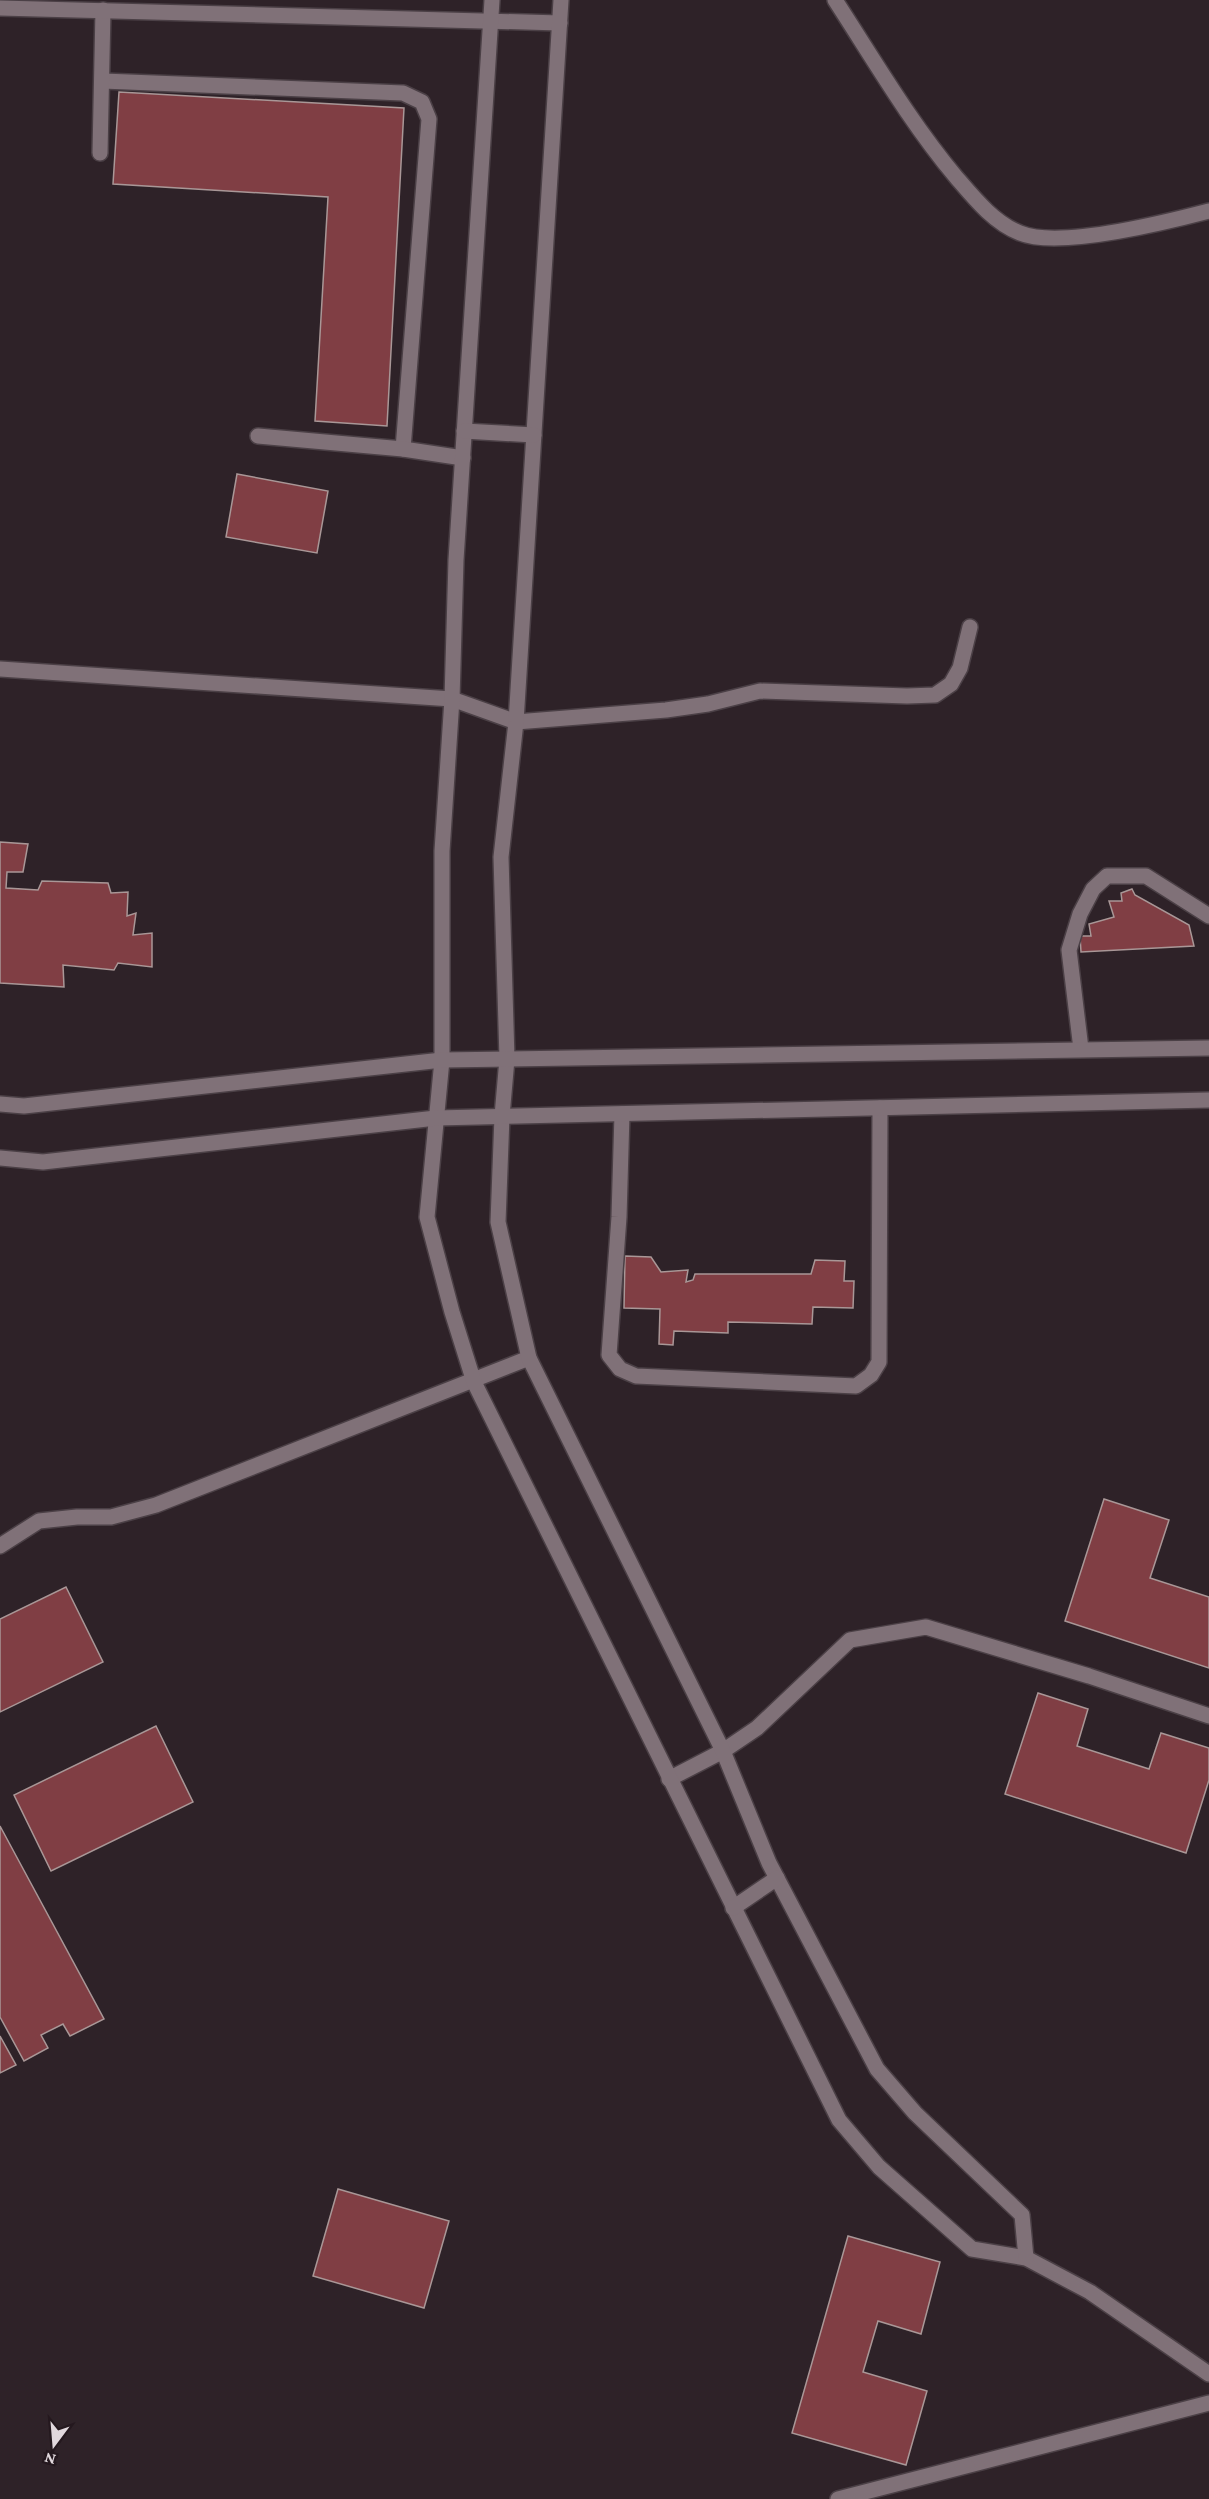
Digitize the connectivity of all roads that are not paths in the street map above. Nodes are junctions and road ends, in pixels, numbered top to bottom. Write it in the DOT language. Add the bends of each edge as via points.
graph roads {
  1 [pos="492,0"];
  2 [pos="561,0"];
  3 [pos="835,0"];
  4 [pos="75,5"];
  5 [pos="0,8"];
  6 [pos="103,10"];
  7 [pos="490,21"];
  8 [pos="560,23"];
  9 [pos="103,81"];
  10 [pos="100,153"];
  11 [pos="1209,211"];
  12 [pos="464,431"];
  13 [pos="534,435"];
  14 [pos="258,436"];
  15 [pos="403,449"];
  16 [pos="463,458"];
  17 [pos="970,627"];
  18 [pos="0,669"];
  19 [pos="452,699"];
  20 [pos="516,722"];
  21 [pos="1209,916"];
  22 [pos="1209,1048"];
  23 [pos="1081,1049"];
  24 [pos="507,1059"];
  25 [pos="442,1060"];
  26 [pos="1209,1100"];
  27 [pos="0,1104"];
  28 [pos="880,1108"];
  29 [pos="622,1114"];
  30 [pos="502,1116"];
  31 [pos="436,1118"];
  32 [pos="0,1158"];
  33 [pos="529,1358"];
  34 [pos="474,1382"];
  35 [pos="0,1546"];
  36 [pos="1209,1716"];
  37 [pos="723,1751"];
  38 [pos="669,1779"];
  39 [pos="777,1878"];
  40 [pos="733,1908"];
  41 [pos="1026,2258"];
  42 [pos="1209,2374"];
  43 [pos="1209,2403"];
  44 [pos="838,2499"];
  1 -- 7 [label="street"];
  2 -- 8 [label="street"];
  3 -- 11 [label="street" via="925,140 983,209 1021,234 1065,239"];
  4 -- 5 [label="street"];
  4 -- 6 [label="street"];
  6 -- 7 [label="street"];
  6 -- 9 [label="street"];
  7 -- 8 [label="street"];
  7 -- 12 [label="street"];
  8 -- 13 [label="street"];
  9 -- 10 [label="street"];
  9 -- 15 [label="street" via="403,93 422,102 429,120"];
  12 -- 13 [label="street"];
  12 -- 16 [label="street"];
  13 -- 20 [label="street"];
  14 -- 15 [label="street"];
  15 -- 16 [label="street"];
  16 -- 19 [label="street"];
  17 -- 20 [label="street" via="960,668 951,684 935,694 760,691 666,710"];
  18 -- 19 [label="street"];
  19 -- 20 [label="street"];
  19 -- 25 [label="street" via="442,851"];
  20 -- 24 [label="street" via="501,857"];
  21 -- 23 [label="street" via="1146,876 1107,876 1093,889 1069,950"];
  22 -- 23 [label="street"];
  23 -- 24 [label="street"];
  24 -- 25 [label="street"];
  24 -- 30 [label="street"];
  25 -- 27 [label="street" via="24,1106"];
  25 -- 31 [label="street"];
  26 -- 28 [label="street"];
  28 -- 29 [label="street"];
  28 -- 29 [label="street" via="879,1362 871,1376 856,1386 636,1376 620,1369 609,1354"];
  29 -- 30 [label="street"];
  30 -- 31 [label="street"];
  30 -- 33 [label="street" via="498,1222"];
  31 -- 32 [label="street" via="43,1162"];
  31 -- 34 [label="street" via="427,1217"];
  33 -- 34 [label="street"];
  33 -- 37 [label="street"];
  34 -- 35 [label="street" via="156,1505 111,1517 39,1521"];
  34 -- 38 [label="street"];
  36 -- 37 [label="street" via="926,1627 850,1640 757,1728"];
  37 -- 38 [label="street"];
  37 -- 39 [label="street"];
  38 -- 40 [label="street"];
  39 -- 40 [label="street"];
  39 -- 41 [label="street" via="878,2069 915,2113 1022,2216"];
  40 -- 41 [label="street" via="839,2120 879,2166 972,2249"];
  41 -- 42 [label="street" via="1090,2292"];
  43 -- 44 [label="street"];
}
